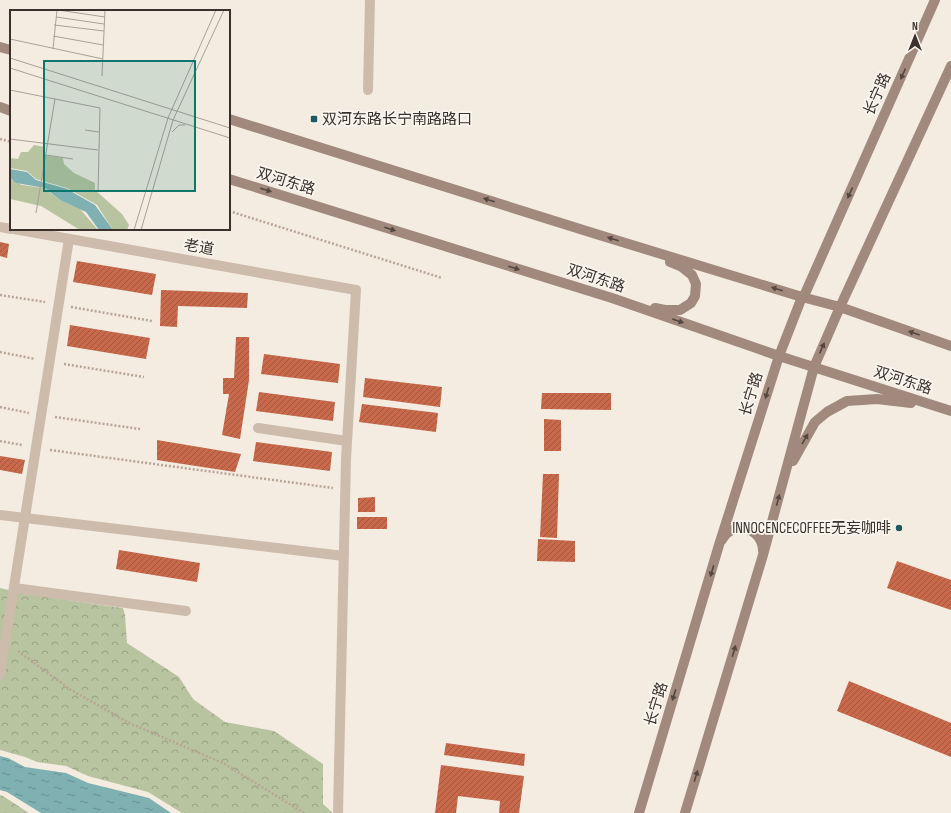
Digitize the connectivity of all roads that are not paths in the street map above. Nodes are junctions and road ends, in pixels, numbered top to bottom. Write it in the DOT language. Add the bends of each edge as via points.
graph roads {
  1 [pos="370,0"];
  2 [pos="935,0"];
  3 [pos="0,47"];
  4 [pos="10,50"];
  5 [pos="951,66"];
  6 [pos="368,90"];
  7 [pos="0,107"];
  8 [pos="10,111"];
  9 [pos="230,119"];
  10 [pos="230,179"];
  11 [pos="0,226"];
  12 [pos="10,228"];
  13 [pos="18,230"];
  14 [pos="69,239"];
  15 [pos="629,244"];
  16 [pos="802,297"];
  17 [pos="612,298"];
  18 [pos="840,307"];
  19 [pos="951,346"];
  20 [pos="779,356"];
  21 [pos="814,367"];
  22 [pos="927,403"];
  23 [pos="951,411"];
  24 [pos="258,428"];
  25 [pos="347,440"];
  26 [pos="786,473"];
  27 [pos="0,515"];
  28 [pos="25,519"];
  29 [pos="719,545"];
  30 [pos="763,555"];
  31 [pos="344,556"];
  32 [pos="14,588"];
  33 [pos="186,611"];
  34 [pos="0,675"];
  35 [pos="338,813"];
  36 [pos="639,813"];
  37 [pos="685,813"];
  1 -- 6 [label="street"];
  2 -- 16 [label="street, 长宁路, one-way"];
  3 -- 4 [label="street"];
  5 -- 18 [label="street"];
  7 -- 8 [label="street"];
  15 -- 9 [label="street, one-way"];
  10 -- 17 [label="street, 双河东路, one-way"];
  11 -- 12 [label="street, 老道"];
  13 -- 14 [label="street, 老道"];
  14 -- 25 [label="street, 老道" via="356,290"];
  14 -- 28 [label="street"];
  16 -- 15 [label="street, one-way"];
  15 -- 17 [label="street" via="682,267 692,275 696,284 695,296 691,303 680,310 665,310"];
  16 -- 18 [label="street"];
  16 -- 20 [label="street, 长宁路"];
  17 -- 20 [label="street, 双河东路, one-way"];
  19 -- 18 [label="street, one-way"];
  21 -- 18 [label="street, one-way"];
  20 -- 21 [label="street, 双河东路"];
  20 -- 29 [label="street, 长宁路, one-way"];
  21 -- 22 [label="street, 双河东路"];
  21 -- 26 [label="street"];
  22 -- 23 [label="street, 双河东路"];
  26 -- 22 [label="street, one-way" via="815,422 826,412 847,401 876,399"];
  24 -- 25 [label="street"];
  25 -- 31 [label="street"];
  30 -- 26 [label="street, one-way"];
  27 -- 28 [label="street"];
  28 -- 31 [label="street"];
  28 -- 32 [label="street"];
  29 -- 30 [label="street" via="728,533 735,529 749,529 761,540"];
  29 -- 36 [label="street, 长宁路, one-way"];
  37 -- 30 [label="street, one-way"];
  31 -- 35 [label="street"];
  32 -- 33 [label="street"];
  32 -- 34 [label="street"];
}
